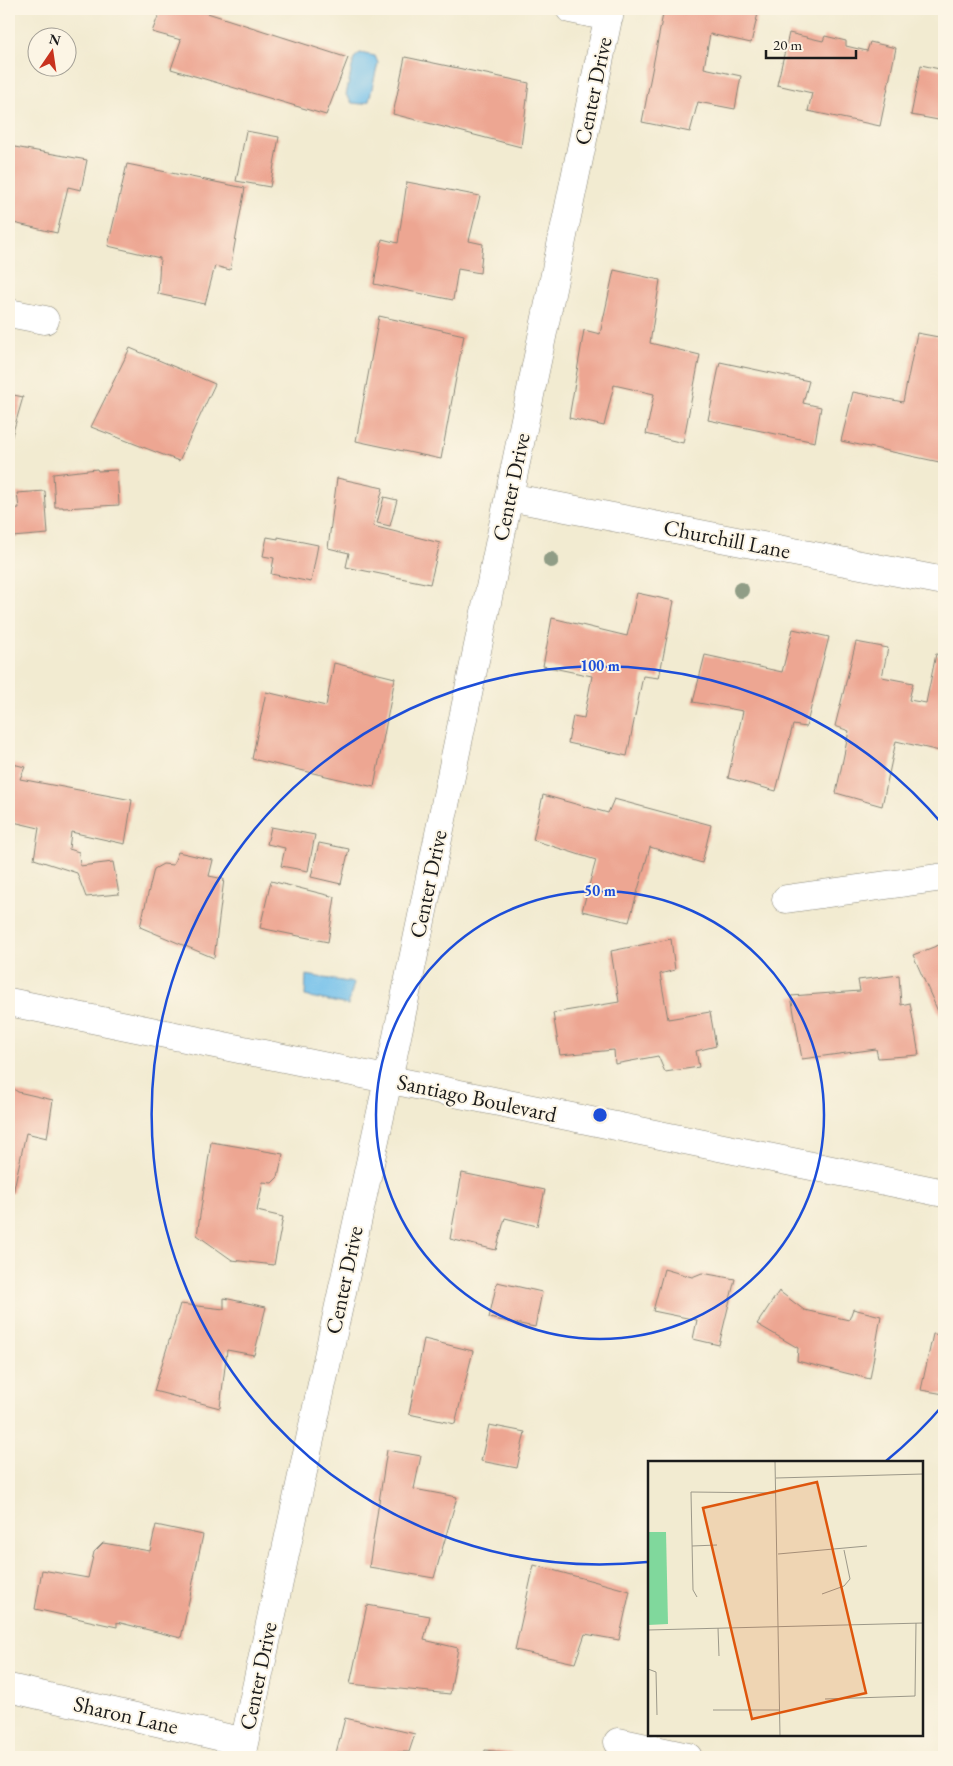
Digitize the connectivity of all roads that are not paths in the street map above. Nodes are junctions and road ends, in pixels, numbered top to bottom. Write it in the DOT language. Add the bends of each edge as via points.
graph roads {
  1 [pos="570,9"];
  2 [pos="609,13"];
  3 [pos="9,313"];
  4 [pos="45,320"];
  5 [pos="509,497"];
  6 [pos="944,581"];
  7 [pos="944,877"];
  8 [pos="786,899"];
  9 [pos="9,1002"];
  10 [pos="388,1080"];
  11 [pos="944,1193"];
  12 [pos="9,1688"];
  13 [pos="618,1742"];
  14 [pos="242,1750"];
  15 [pos="688,1757"];
  1 -- 2 [label="street"];
  2 -- 5 [label="street, Center Drive"];
  3 -- 4 [label="street"];
  5 -- 6 [label="street, Churchill Lane"];
  5 -- 10 [label="street, Center Drive"];
  7 -- 8 [label="street"];
  9 -- 10 [label="street, Santiago Boulevard"];
  10 -- 11 [label="street, Santiago Boulevard"];
  10 -- 14 [label="street, Center Drive"];
  12 -- 14 [label="street, Sharon Lane"];
  13 -- 15 [label="street"];
}
